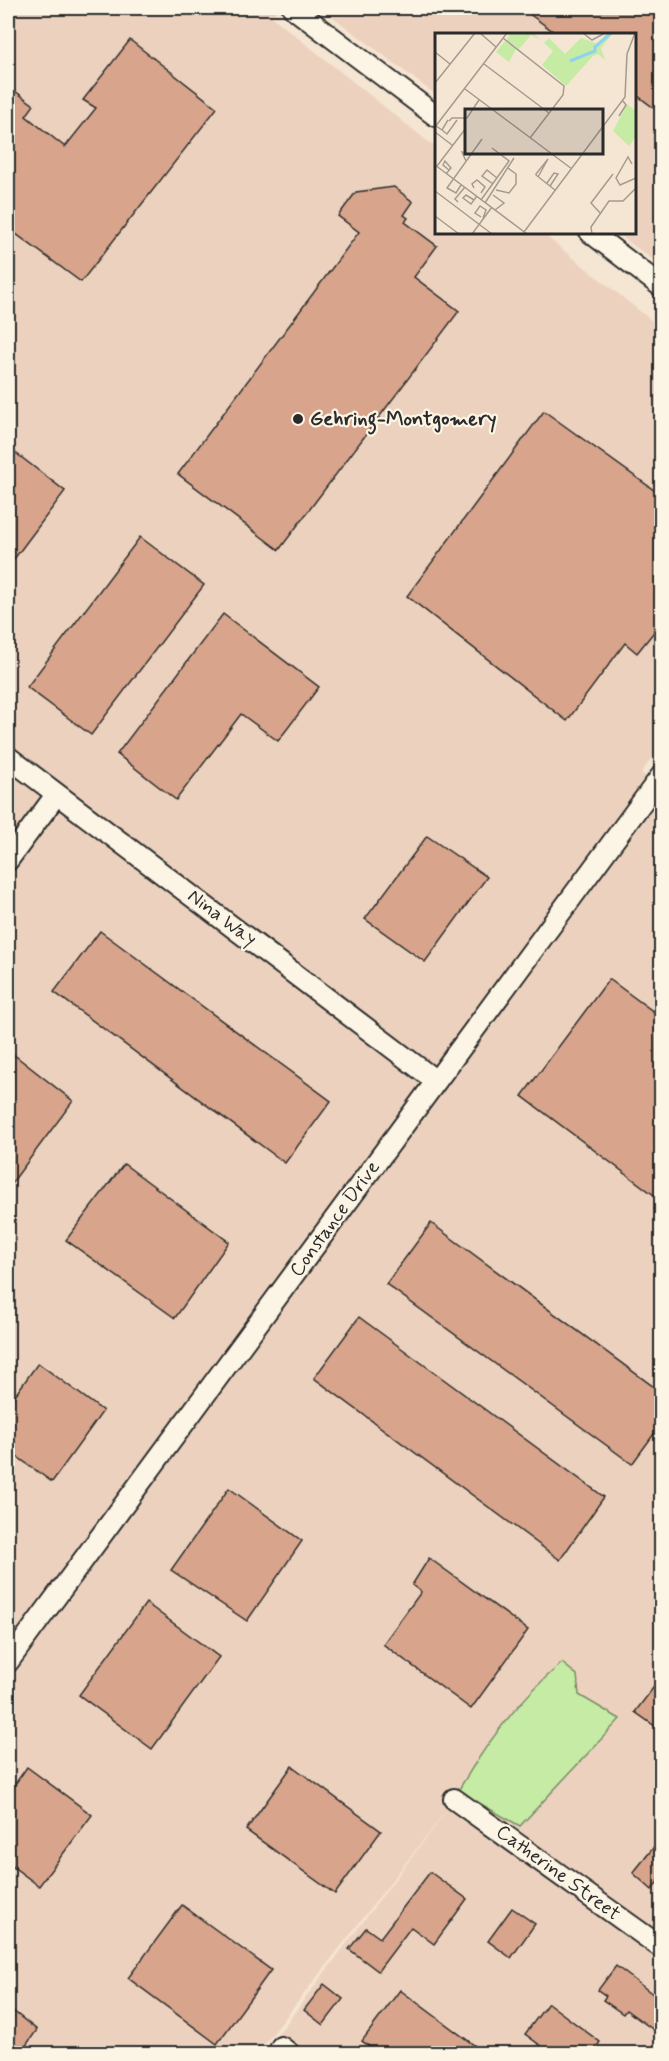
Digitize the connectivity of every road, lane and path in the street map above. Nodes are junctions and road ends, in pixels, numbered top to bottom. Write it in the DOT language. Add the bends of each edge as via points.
graph roads {
  1 [pos="293,8"];
  2 [pos="435,115"];
  3 [pos="593,234"];
  4 [pos="662,287"];
  5 [pos="8,757"];
  6 [pos="662,776"];
  7 [pos="56,795"];
  8 [pos="8,860"];
  9 [pos="436,1081"];
  10 [pos="8,1662"];
  11 [pos="454,1799"];
  12 [pos="662,1948"];
  1 -- 2 [label="street"];
  3 -- 4 [label="street"];
  5 -- 7 [label="street, Nina Way"];
  6 -- 9 [label="street, Constance Drive"];
  7 -- 8 [label="street"];
  7 -- 9 [label="street, Nina Way"];
  9 -- 10 [label="street, Constance Drive"];
  11 -- 12 [label="street, Catherine Street"];
}
